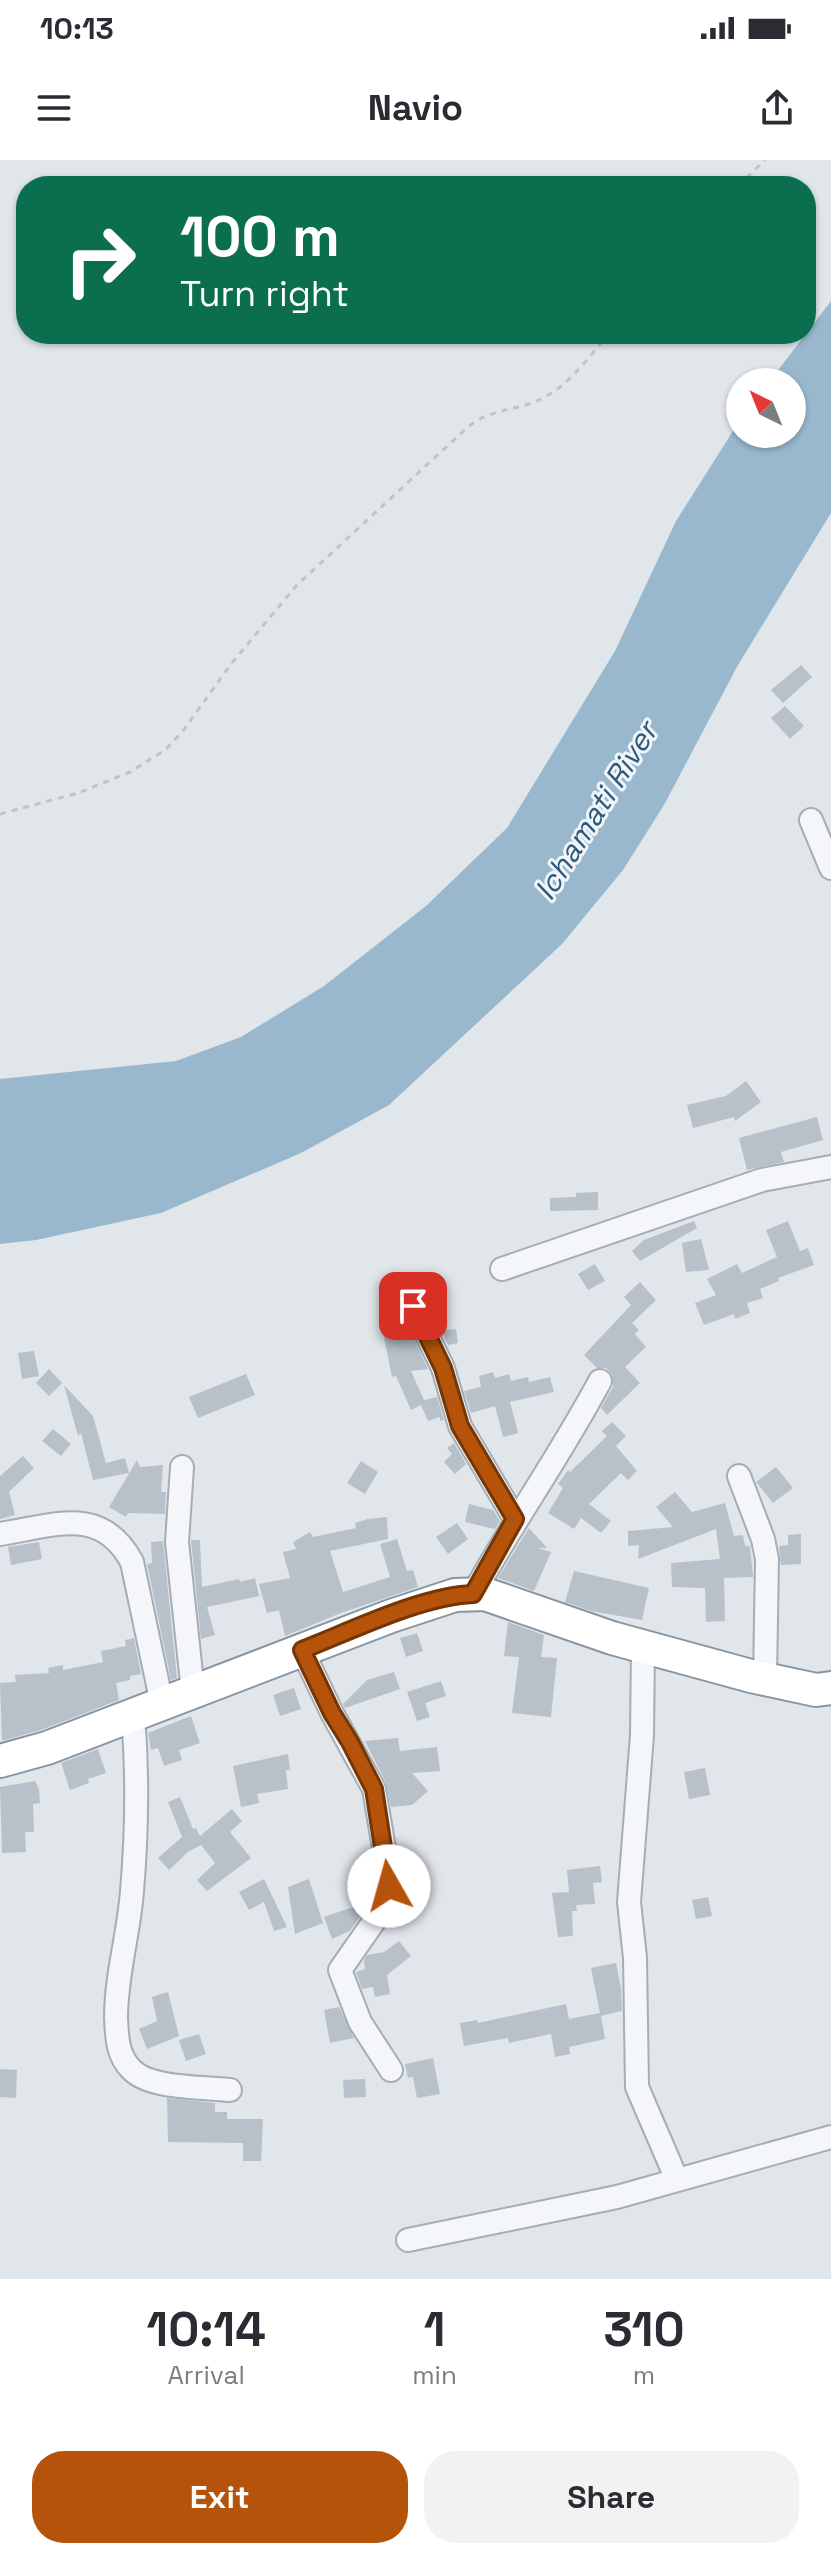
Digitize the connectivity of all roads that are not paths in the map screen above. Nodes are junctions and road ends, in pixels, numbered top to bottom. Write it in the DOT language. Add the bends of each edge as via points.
graph roads {
  1 [pos="811,820"];
  2 [pos="831,868"];
  3 [pos="831,1167"];
  4 [pos="502,1269"];
  5 [pos="413,1306"];
  6 [pos="600,1381"];
  7 [pos="182,1467"];
  8 [pos="739,1476"];
  9 [pos="515,1519"];
  10 [pos="0,1534"];
  11 [pos="473,1594"];
  12 [pos="643,1647"];
  13 [pos="302,1650"];
  14 [pos="765,1679"];
  15 [pos="831,1688"];
  16 [pos="193,1692"];
  17 [pos="148,1710"];
  18 [pos="0,1761"];
  19 [pos="391,2070"];
  20 [pos="230,2090"];
  21 [pos="831,2137"];
  22 [pos="677,2180"];
  23 [pos="408,2240"];
  1 -- 2 [label="street"];
  3 -- 4 [label="street" via="762,1180"];
  5 -- 9 [label="street" via="443,1368 460,1426"];
  6 -- 9 [label="street"];
  7 -- 16 [label="street" via="177,1542"];
  8 -- 14 [label="street" via="767,1559"];
  9 -- 11 [label="street"];
  10 -- 17 [label="street" via="76,1521 97,1525 122,1543 132,1562"];
  11 -- 12 [label="highway" via="516,1603"];
  11 -- 13 [label="highway" via="429,1602"];
  12 -- 14 [label="highway"];
  12 -- 22 [label="street" via="629,1902 637,2087"];
  13 -- 16 [label="highway"];
  13 -- 19 [label="street" via="377,1798 388,1895 340,1970 360,2022"];
  14 -- 15 [label="highway" via="816,1690"];
  16 -- 17 [label="highway"];
  17 -- 18 [label="highway"];
  17 -- 20 [label="street" via="119,1983 118,2045 132,2071 145,2079"];
  21 -- 22 [label="street"];
  22 -- 23 [label="street"];
}
